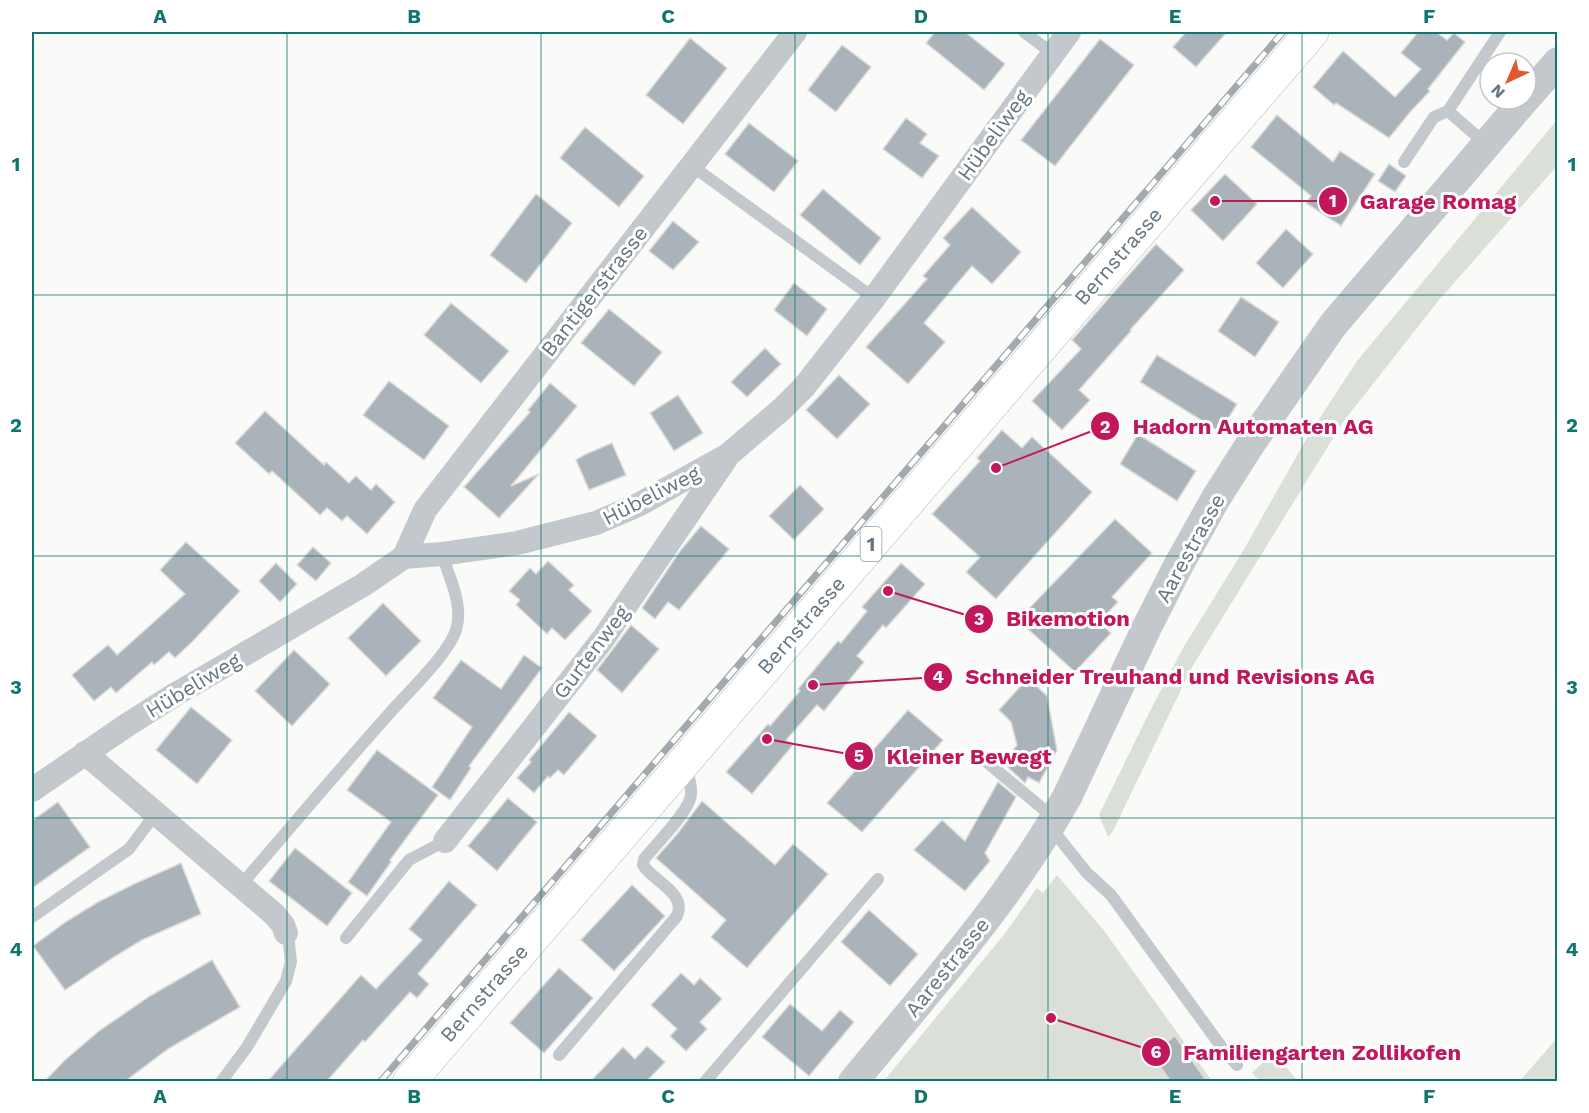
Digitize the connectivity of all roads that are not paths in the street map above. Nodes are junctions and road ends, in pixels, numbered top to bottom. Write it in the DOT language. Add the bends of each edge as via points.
graph roads {
  1 [pos="795,32"];
  2 [pos="1024,32"];
  3 [pos="1069,32"];
  4 [pos="1312,32"];
  5 [pos="1500,32"];
  6 [pos="1052,53"];
  7 [pos="1557,62"];
  8 [pos="1538,85"];
  9 [pos="1448,111"];
  10 [pos="1515,111"];
  11 [pos="1486,144"];
  12 [pos="1404,162"];
  13 [pos="692,166"];
  14 [pos="874,298"];
  15 [pos="728,455"];
  16 [pos="442,554"];
  17 [pos="404,557"];
  18 [pos="85,753"];
  19 [pos="983,759"];
  20 [pos="684,760"];
  21 [pos="32,790"];
  22 [pos="156,813"];
  23 [pos="1052,823"];
  24 [pos="445,841"];
  25 [pos="878,879"];
  26 [pos="241,885"];
  27 [pos="32,917"];
  28 [pos="286,933"];
  29 [pos="346,938"];
  30 [pos="559,1055"];
  31 [pos="1237,1065"];
  32 [pos="222,1082"];
  33 [pos="409,1082"];
  34 [pos="705,1082"];
  35 [pos="853,1082"];
  1 -- 13 [label="street, Bantigerstrasse"];
  2 -- 6 [label="lane"];
  3 -- 6 [label="street, Hübeliweg"];
  4 -- 20 [label="main road, Bernstrasse / 1"];
  5 -- 9 [label="lane"];
  6 -- 14 [label="street, Hübeliweg"];
  7 -- 8 [label="street, Aarestrasse"];
  9 -- 11 [label="lane"];
  9 -- 12 [label="lane" via="1434,117"];
  10 -- 11 [label="street, Aarestrasse"];
  11 -- 23 [label="street, Aarestrasse" via="1333,325 1251,443 1178,566"];
  13 -- 14 [label="lane"];
  13 -- 17 [label="street, Bantigerstrasse" via="425,510"];
  14 -- 15 [label="street, Hübeliweg" via="804,387"];
  15 -- 16 [label="street, Hübeliweg" via="638,505 596,523 517,543"];
  15 -- 24 [label="street, Gurtenweg" via="603,639"];
  16 -- 17 [label="street, Hübeliweg"];
  16 -- 26 [label="lane" via="458,605 459,619 450,643"];
  17 -- 18 [label="street, Hübeliweg"];
  18 -- 21 [label="street, Hübeliweg"];
  18 -- 22 [label="street"];
  19 -- 23 [label="lane"];
  20 -- 30 [label="lane" via="692,796 643,865 671,892 680,909"];
  20 -- 33 [label="main road, Bernstrasse / 1"];
  22 -- 26 [label="street"];
  22 -- 27 [label="lane" via="129,849"];
  23 -- 31 [label="lane" via="1087,873 1111,895"];
  23 -- 35 [label="street, Aarestrasse" via="999,902"];
  24 -- 29 [label="lane" via="409,860"];
  25 -- 34 [label="lane"];
  26 -- 28 [label="street" via="275,915"];
  28 -- 32 [label="lane" via="291,962 286,981"];
}
